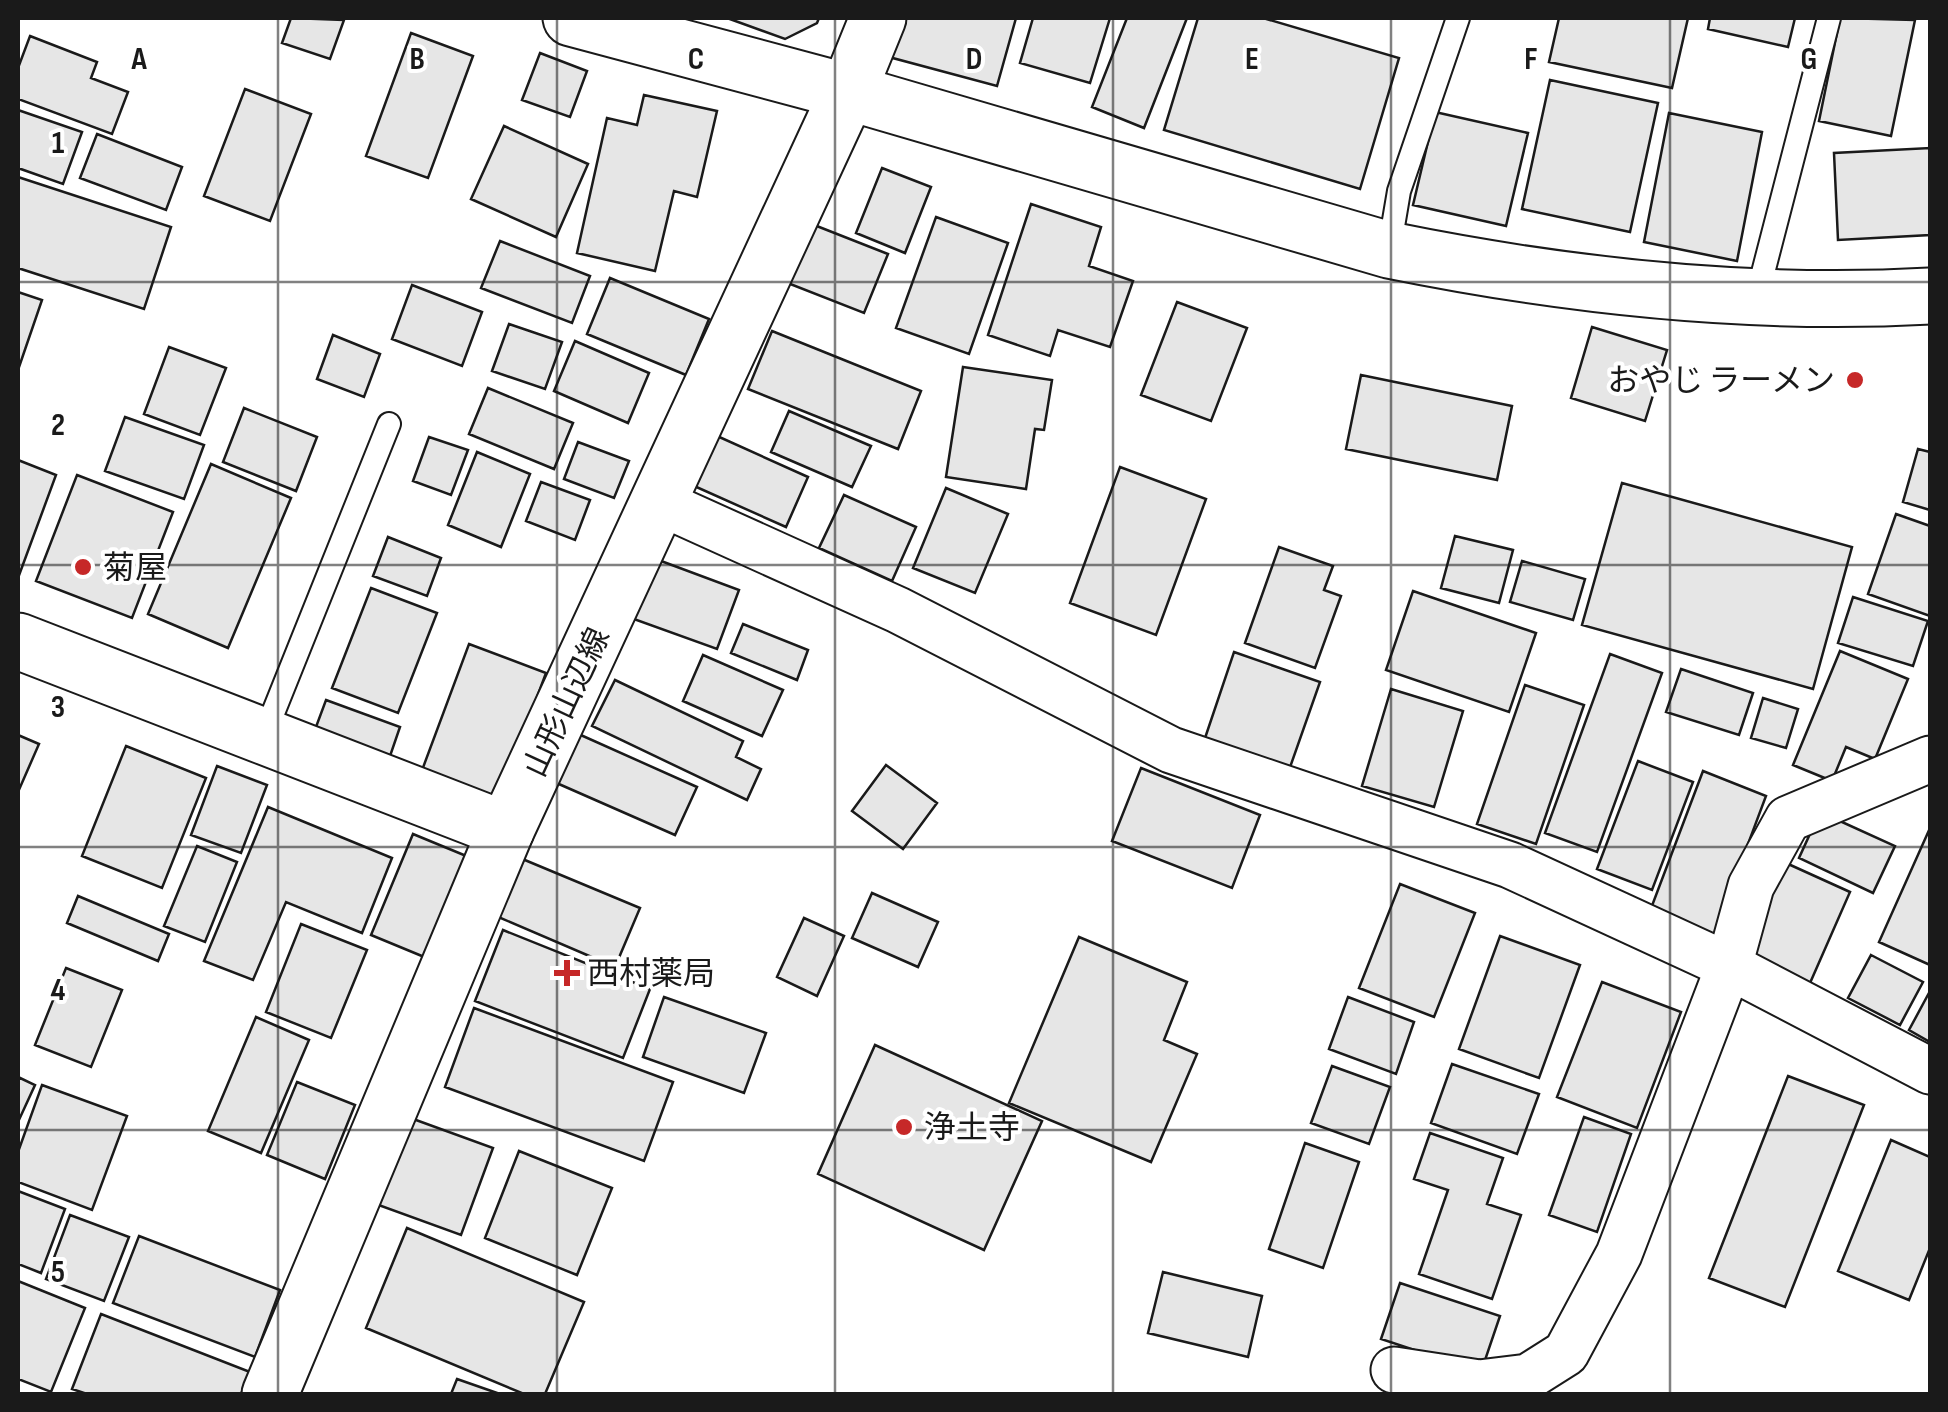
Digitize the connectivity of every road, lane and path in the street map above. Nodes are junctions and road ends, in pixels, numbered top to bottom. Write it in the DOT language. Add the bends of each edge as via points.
graph roads {
  1 [pos="571,18"];
  2 [pos="878,18"];
  3 [pos="1458,18"];
  4 [pos="1829,18"];
  5 [pos="848,92"];
  6 [pos="1389,250"];
  7 [pos="1757,296"];
  8 [pos="1930,296"];
  9 [pos="389,424"];
  10 [pos="658,502"];
  11 [pos="18,641"];
  12 [pos="263,738"];
  13 [pos="1930,759"];
  14 [pos="506,830"];
  15 [pos="1729,966"];
  16 [pos="1930,1071"];
  17 [pos="1394,1370"];
  18 [pos="270,1394"];
  1 -- 5 [label="main road"];
  2 -- 5 [label="main road, 山形山辺線"];
  3 -- 6 [label="lane" via="1399,191"];
  4 -- 7 [label="lane"];
  5 -- 6 [label="main road"];
  5 -- 10 [label="main road, 山形山辺線"];
  6 -- 7 [label="main road" via="1564,281"];
  7 -- 8 [label="main road"];
  9 -- 12 [label="lane"];
  10 -- 14 [label="main road, 山形山辺線"];
  10 -- 15 [label="street" via="898,610 1171,750 1510,865"];
  11 -- 12 [label="main road"];
  12 -- 14 [label="main road"];
  13 -- 15 [label="street" via="1788,819 1752,886"];
  14 -- 18 [label="main road, 山形山辺線"];
  15 -- 16 [label="street"];
  15 -- 17 [label="street" via="1618,1254 1566,1353 1528,1377 1479,1383"];
}
